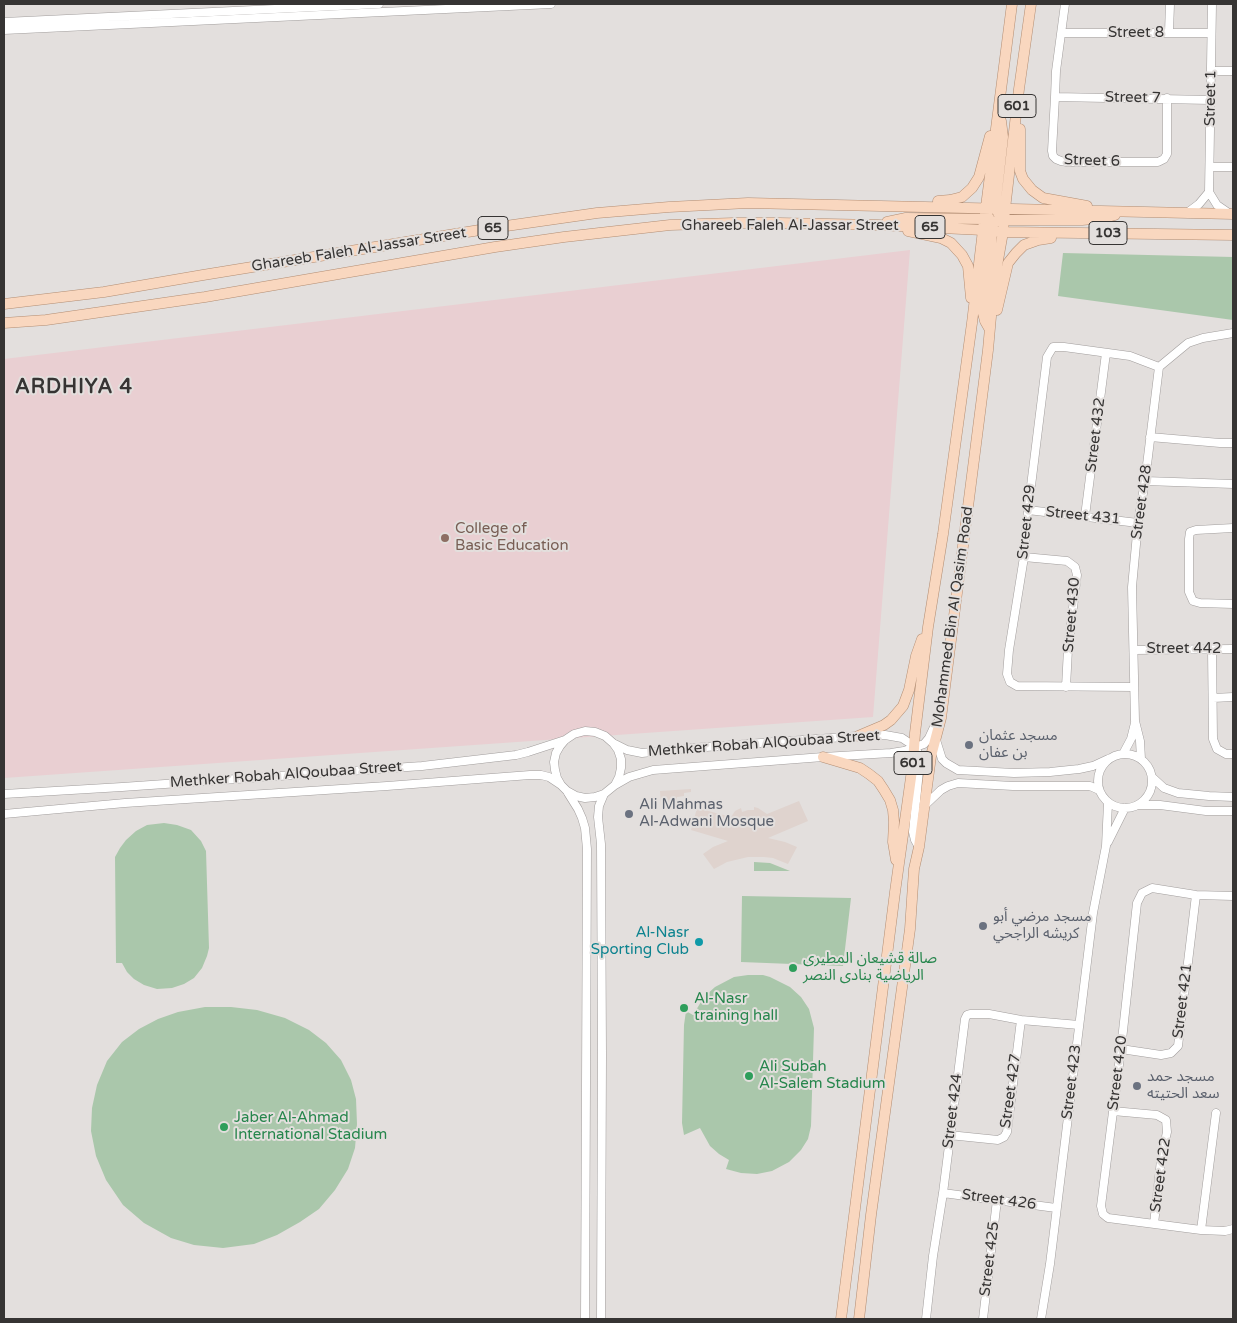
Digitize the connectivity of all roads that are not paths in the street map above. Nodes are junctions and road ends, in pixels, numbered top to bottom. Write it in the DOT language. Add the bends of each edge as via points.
graph roads {
  1 [pos="379,4"];
  2 [pos="551,4"];
  3 [pos="1012,4"];
  4 [pos="1031,4"];
  5 [pos="1065,4"];
  6 [pos="1170,4"];
  7 [pos="1212,4"];
  8 [pos="4,22"];
  9 [pos="4,30"];
  10 [pos="1169,32"];
  11 [pos="1062,33"];
  12 [pos="1211,34"];
  13 [pos="1233,71"];
  14 [pos="1211,72"];
  15 [pos="1019,89"];
  16 [pos="1055,96"];
  17 [pos="1001,97"];
  18 [pos="1168,98"];
  19 [pos="1211,100"];
  20 [pos="1210,167"];
  21 [pos="1233,167"];
  22 [pos="1209,192"];
  23 [pos="881,206"];
  24 [pos="1123,212"];
  25 [pos="1187,213"];
  26 [pos="1232,214"];
  27 [pos="995,219"];
  28 [pos="878,225"];
  29 [pos="1094,233"];
  30 [pos="1233,235"];
  31 [pos="4,304"];
  32 [pos="972,323"];
  33 [pos="4,324"];
  34 [pos="1233,333"];
  35 [pos="988,350"];
  36 [pos="1106,353"];
  37 [pos="1159,367"];
  38 [pos="1150,437"];
  39 [pos="1233,442"];
  40 [pos="1145,481"];
  41 [pos="1233,484"];
  42 [pos="1028,510"];
  43 [pos="1086,516"];
  44 [pos="1138,523"];
  45 [pos="1233,528"];
  46 [pos="1024,557"];
  47 [pos="1233,604"];
  48 [pos="928,627"];
  49 [pos="1233,649"];
  50 [pos="1134,650"];
  51 [pos="1212,650"];
  52 [pos="1066,687"];
  53 [pos="1134,687"];
  54 [pos="1233,697"];
  55 [pos="1213,698"];
  56 [pos="941,718"];
  57 [pos="1135,721"];
  58 [pos="858,736"];
  59 [pos="566,740"];
  60 [pos="936,740"];
  61 [pos="613,743"];
  62 [pos="914,748"];
  63 [pos="1123,754"];
  64 [pos="1233,754"];
  65 [pos="823,757"];
  66 [pos="1108,759"];
  67 [pos="1141,759"];
  68 [pos="958,770"];
  69 [pos="1152,778"];
  70 [pos="958,783"];
  71 [pos="615,785"];
  72 [pos="564,788"];
  73 [pos="1099,790"];
  74 [pos="4,794"];
  75 [pos="604,794"];
  76 [pos="1233,798"];
  77 [pos="1108,803"];
  78 [pos="1138,805"];
  79 [pos="924,806"];
  80 [pos="1125,808"];
  81 [pos="1233,811"];
  82 [pos="4,814"];
  83 [pos="1106,846"];
  84 [pos="919,847"];
  85 [pos="898,868"];
  86 [pos="1196,895"];
  87 [pos="1233,896"];
  88 [pos="1021,1020"];
  89 [pos="1079,1025"];
  90 [pos="1121,1049"];
  91 [pos="1113,1111"];
  92 [pos="1216,1113"];
  93 [pos="949,1135"];
  94 [pos="586,1143"];
  95 [pos="602,1143"];
  96 [pos="943,1193"];
  97 [pos="997,1200"];
  98 [pos="1056,1208"];
  99 [pos="1154,1224"];
  100 [pos="1233,1229"];
  101 [pos="1201,1230"];
  102 [pos="585,1319"];
  103 [pos="601,1319"];
  104 [pos="841,1319"];
  105 [pos="859,1319"];
  106 [pos="926,1319"];
  107 [pos="983,1319"];
  108 [pos="1041,1319"];
  1 -- 8 [label="street"];
  2 -- 9 [label="street"];
  3 -- 17 [label="main road, Mohammed Bin Al Qasim Road / 601"];
  4 -- 15 [label="main road, Mohammed Bin Al Qasim Road / 601"];
  5 -- 11 [label="street, Street 6"];
  6 -- 10 [label="street"];
  7 -- 12 [label="street, Street 1"];
  10 -- 11 [label="street, Street 8"];
  10 -- 12 [label="street, Street 8"];
  11 -- 16 [label="street, Street 6"];
  12 -- 14 [label="street, Street 1"];
  13 -- 14 [label="street"];
  14 -- 19 [label="street, Street 1"];
  15 -- 24 [label="main road" via="1020,170 1032,190 1043,198"];
  15 -- 27 [label="main road, Mohammed Bin Al Qasim Road / 601"];
  16 -- 18 [label="street, Street 7"];
  16 -- 18 [label="street, Street 6" via="1052,151 1061,162 1158,162 1164,159 1167,154"];
  17 -- 23 [label="main road" via="979,177 972,188 962,197 950,200"];
  17 -- 27 [label="main road, Mohammed Bin Al Qasim Road / 601"];
  18 -- 19 [label="street, Street 7"];
  19 -- 20 [label="street, Street 1"];
  20 -- 21 [label="street"];
  20 -- 22 [label="street, Street 1"];
  22 -- 25 [label="street"];
  22 -- 26 [label="street" via="1217,205"];
  23 -- 27 [label="main road, Ghareeb Faleh Al-Jassar Street / 65"];
  23 -- 31 [label="main road, Ghareeb Faleh Al-Jassar Street / 65" via="748,203 597,212 104,292"];
  24 -- 25 [label="main road, 103"];
  24 -- 27 [label="main road" via="1082,220"];
  25 -- 26 [label="main road, 103"];
  27 -- 28 [label="main road" via="906,218"];
  27 -- 29 [label="main road, 103"];
  27 -- 32 [label="main road, Mohammed Bin Al Qasim Road / 601"];
  27 -- 35 [label="main road, Mohammed Bin Al Qasim Road / 601"];
  28 -- 32 [label="main road" via="951,243 968,266"];
  28 -- 33 [label="main road, Ghareeb Faleh Al-Jassar Street / 65" via="734,222 564,236 205,297"];
  29 -- 30 [label="main road, 103"];
  29 -- 35 [label="main road" via="1038,240 1024,245 1016,253 1008,263"];
  32 -- 48 [label="main road, Mohammed Bin Al Qasim Road / 601"];
  34 -- 37 [label="street" via="1188,343"];
  35 -- 56 [label="main road, Mohammed Bin Al Qasim Road / 601"];
  36 -- 37 [label="street, Street 429" via="1130,356"];
  36 -- 42 [label="street, Street 429" via="1053,347 1047,357"];
  36 -- 43 [label="street, Street 432"];
  37 -- 38 [label="street, Street 428"];
  38 -- 39 [label="street"];
  38 -- 40 [label="street, Street 428"];
  40 -- 41 [label="street"];
  40 -- 44 [label="street, Street 428"];
  42 -- 43 [label="street, Street 431"];
  42 -- 46 [label="street, Street 429"];
  43 -- 44 [label="street, Street 431"];
  44 -- 50 [label="street, Street 428" via="1132,587"];
  45 -- 47 [label="street" via="1196,530 1190,532 1188,539 1189,592 1193,601"];
  46 -- 52 [label="street, Street 430" via="1068,562 1075,567 1077,575"];
  46 -- 52 [label="street, Street 429" via="1007,674 1010,682 1017,686"];
  48 -- 58 [label="main road" via="916,656 903,706 892,720"];
  48 -- 62 [label="main road, Mohammed Bin Al Qasim Road / 601"];
  49 -- 51 [label="street, Street 442"];
  50 -- 51 [label="street, Street 442"];
  50 -- 53 [label="street, Street 428"];
  51 -- 55 [label="street"];
  52 -- 53 [label="street, Street 429"];
  53 -- 57 [label="street, Street 428"];
  54 -- 55 [label="street"];
  55 -- 64 [label="street" via="1213,739 1217,749"];
  56 -- 60 [label="main road, Mohammed Bin Al Qasim Road / 601"];
  56 -- 62 [label="street" via="927,741"];
  57 -- 63 [label="street, Street 428"];
  57 -- 67 [label="street, Street 428"];
  58 -- 61 [label="street, Methker Robah AlQoubaa Street" via="642,753"];
  58 -- 62 [label="street, Methker Robah AlQoubaa Street" via="897,737 907,740"];
  59 -- 61 [label="street" via="585,731 605,736"];
  59 -- 72 [label="street" via="554,762 557,778"];
  59 -- 74 [label="street, Methker Robah AlQoubaa Street" via="516,755 422,766"];
  60 -- 68 [label="street" via="942,759"];
  60 -- 79 [label="main road, Mohammed Bin Al Qasim Road / 601"];
  61 -- 71 [label="street" via="621,759"];
  62 -- 65 [label="street, Methker Robah AlQoubaa Street" via="891,753"];
  62 -- 84 [label="street" via="920,760 913,832"];
  62 -- 85 [label="main road, Mohammed Bin Al Qasim Road / 601"];
  63 -- 66 [label="street"];
  63 -- 67 [label="street"];
  65 -- 71 [label="street, Methker Robah AlQoubaa Street" via="653,770"];
  65 -- 85 [label="main road" via="860,768 878,781 893,810 894,851"];
  66 -- 68 [label="street" via="1093,766 1050,772"];
  66 -- 73 [label="street" via="1099,772"];
  67 -- 69 [label="street" via="1147,764"];
  68 -- 70 [label="street" via="953,777"];
  69 -- 76 [label="street" via="1164,788 1178,793"];
  69 -- 78 [label="street" via="1149,794"];
  70 -- 73 [label="street" via="1090,786"];
  70 -- 79 [label="street" via="941,790"];
  71 -- 75 [label="street"];
  72 -- 75 [label="street" via="585,798"];
  72 -- 82 [label="street, Methker Robah AlQoubaa Street" via="550,777 530,775"];
  72 -- 94 [label="street" via="578,809 586,838"];
  73 -- 77 [label="street"];
  75 -- 95 [label="street" via="598,817 601,844"];
  77 -- 80 [label="street"];
  77 -- 83 [label="street, Street 423"];
  78 -- 80 [label="street"];
  78 -- 81 [label="street"];
  79 -- 84 [label="main road, Mohammed Bin Al Qasim Road / 601"];
  80 -- 83 [label="street, Street 423"];
  83 -- 89 [label="street, Street 423" via="1093,913"];
  84 -- 105 [label="main road, Mohammed Bin Al Qasim Road / 601"];
  85 -- 104 [label="main road, Mohammed Bin Al Qasim Road / 601"];
  86 -- 87 [label="street, Street 420"];
  86 -- 90 [label="street, Street 421" via="1178,1046 1171,1053 1161,1055"];
  86 -- 90 [label="street, Street 420" via="1152,888 1142,893 1137,903"];
  88 -- 89 [label="street, Street 424"];
  88 -- 93 [label="street, Street 427" via="1004,1137 998,1140"];
  88 -- 93 [label="street, Street 424" via="989,1014 967,1015"];
  89 -- 98 [label="street, Street 423"];
  90 -- 91 [label="street, Street 420"];
  91 -- 99 [label="street, Street 420" via="1100,1206 1102,1214 1108,1218"];
  91 -- 99 [label="street, Street 422" via="1157,1115 1166,1120"];
  92 -- 101 [label="street"];
  93 -- 96 [label="street, Street 424"];
  94 -- 95 [label="street"];
  94 -- 102 [label="street"];
  95 -- 103 [label="street"];
  96 -- 97 [label="street, Street 426"];
  96 -- 106 [label="street, Street 424"];
  97 -- 98 [label="street, Street 426"];
  97 -- 107 [label="street, Street 425"];
  98 -- 108 [label="street, Street 423"];
  99 -- 101 [label="street, Street 420"];
  100 -- 101 [label="street, Street 420"];
}
